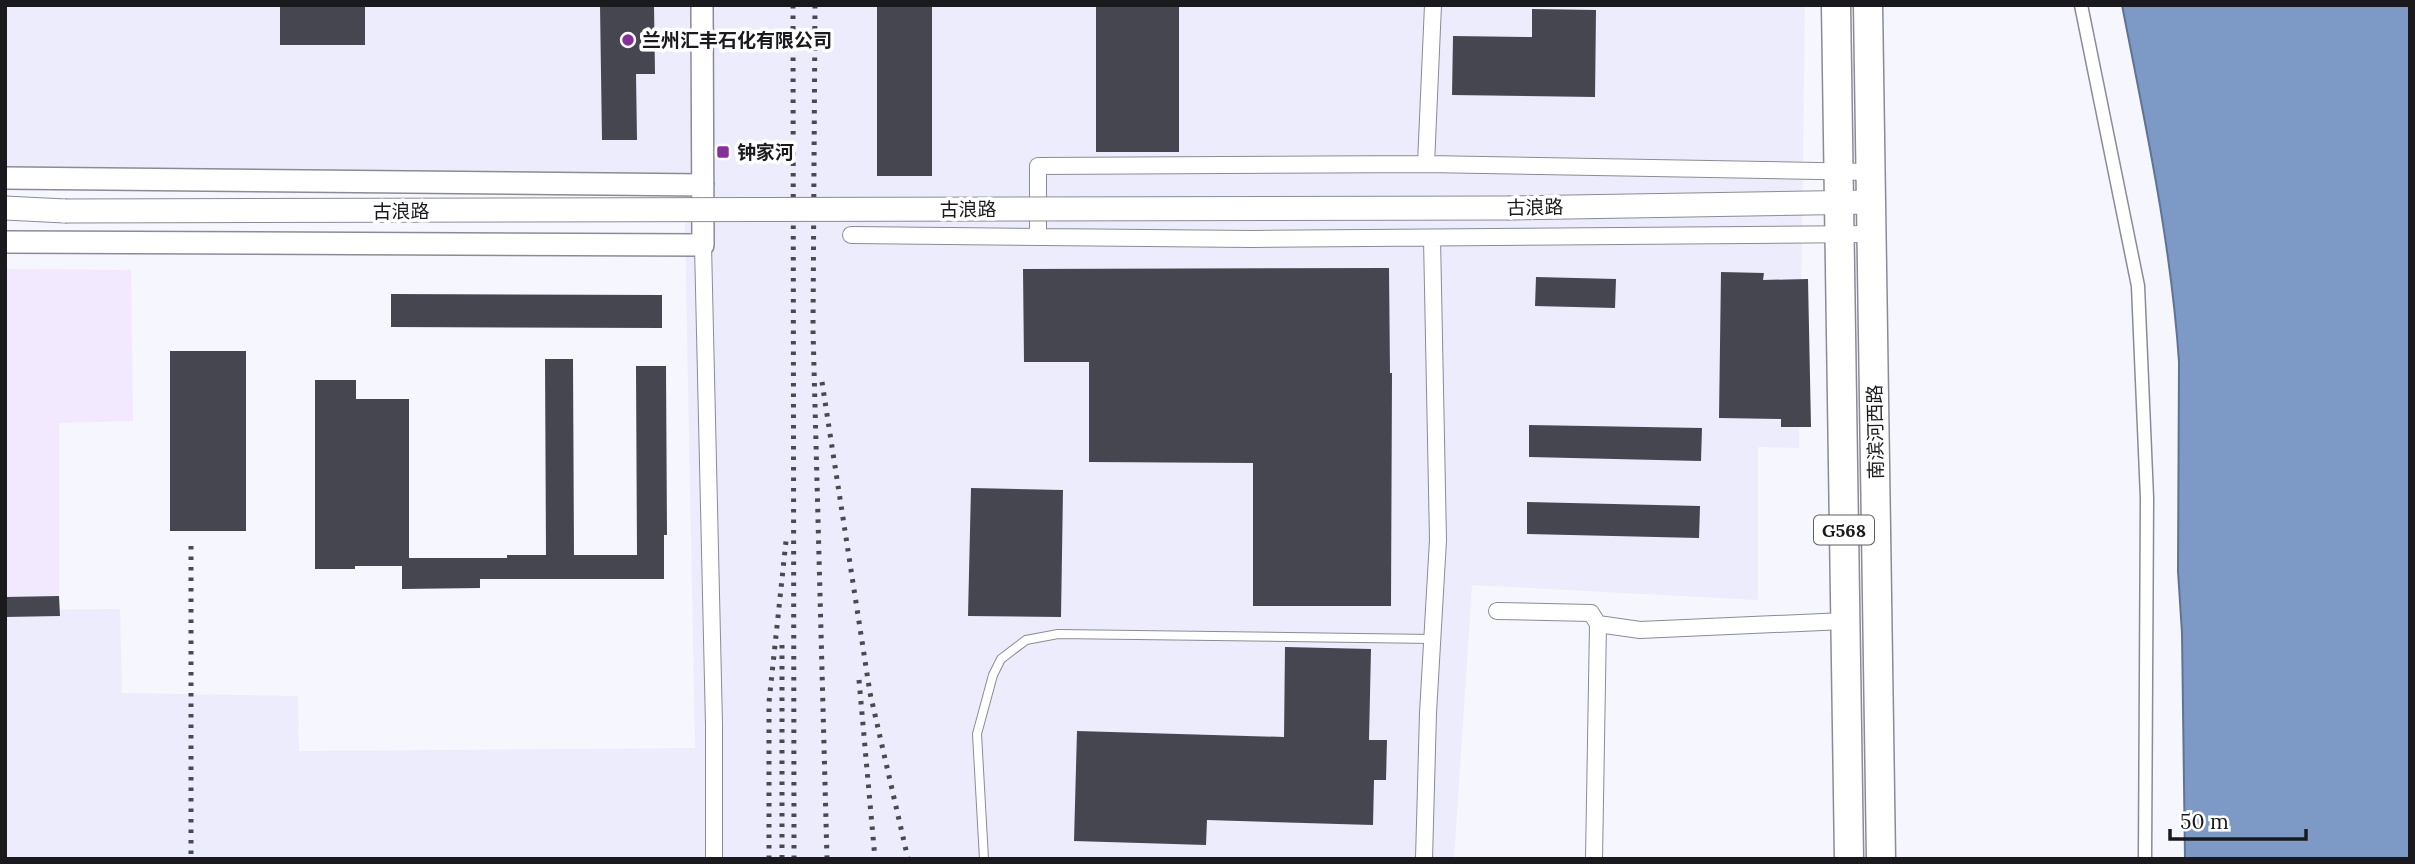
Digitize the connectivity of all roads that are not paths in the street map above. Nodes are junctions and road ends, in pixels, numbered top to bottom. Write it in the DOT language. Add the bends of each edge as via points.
graph roads {
  1 [pos="702,5"];
  2 [pos="1433,5"];
  3 [pos="1836,5"];
  4 [pos="1868,5"];
  5 [pos="2081,5"];
  6 [pos="1426,164"];
  7 [pos="1839,172"];
  8 [pos="1871,172"];
  9 [pos="5,178"];
  10 [pos="703,185"];
  11 [pos="1839,202"];
  12 [pos="1871,202"];
  13 [pos="5,208"];
  14 [pos="65,211"];
  15 [pos="5,214"];
  16 [pos="1840,234"];
  17 [pos="1872,234"];
  18 [pos="851,235"];
  19 [pos="1038,237"];
  20 [pos="1432,238"];
  21 [pos="5,242"];
  22 [pos="703,246"];
  23 [pos="1497,611"];
  24 [pos="1845,621"];
  25 [pos="1598,624"];
  26 [pos="1432,639"];
  27 [pos="714,859"];
  28 [pos="984,859"];
  29 [pos="1424,859"];
  30 [pos="1594,859"];
  31 [pos="1849,859"];
  32 [pos="1881,859"];
  33 [pos="2145,859"];
  1 -- 10 [label="street"];
  2 -- 6 [label="street"];
  3 -- 7 [label="highway, 南滨河西路 / G568"];
  4 -- 8 [label="highway, 南滨河西路 / G568"];
  5 -- 33 [label="street" via="2138,286 2147,498"];
  6 -- 7 [label="street"];
  6 -- 19 [label="street" via="1038,166"];
  7 -- 8 [label="street"];
  7 -- 11 [label="highway, 南滨河西路 / G568"];
  8 -- 12 [label="highway, 南滨河西路 / G568"];
  9 -- 10 [label="street, 古浪路"];
  10 -- 22 [label="street"];
  11 -- 12 [label="main road, 古浪路"];
  11 -- 14 [label="main road, 古浪路, bridge" via="1510,208"];
  11 -- 16 [label="highway, 南滨河西路 / G568"];
  12 -- 17 [label="highway, 南滨河西路 / G568"];
  13 -- 14 [label="main road, 古浪路"];
  14 -- 15 [label="main road, 古浪路"];
  16 -- 17 [label="street"];
  16 -- 20 [label="street"];
  16 -- 24 [label="highway, 南滨河西路 / G568"];
  17 -- 32 [label="highway, 南滨河西路 / G568"];
  18 -- 19 [label="street"];
  19 -- 20 [label="street"];
  20 -- 26 [label="street" via="1438,540"];
  21 -- 22 [label="street, 古浪路"];
  22 -- 27 [label="street"];
  23 -- 25 [label="street" via="1591,613"];
  24 -- 25 [label="street" via="1640,630"];
  24 -- 31 [label="highway, 南滨河西路 / G568"];
  25 -- 30 [label="street"];
  26 -- 28 [label="lane" via="1058,634 1026,640 1001,659 977,734"];
  26 -- 29 [label="street"];
}
